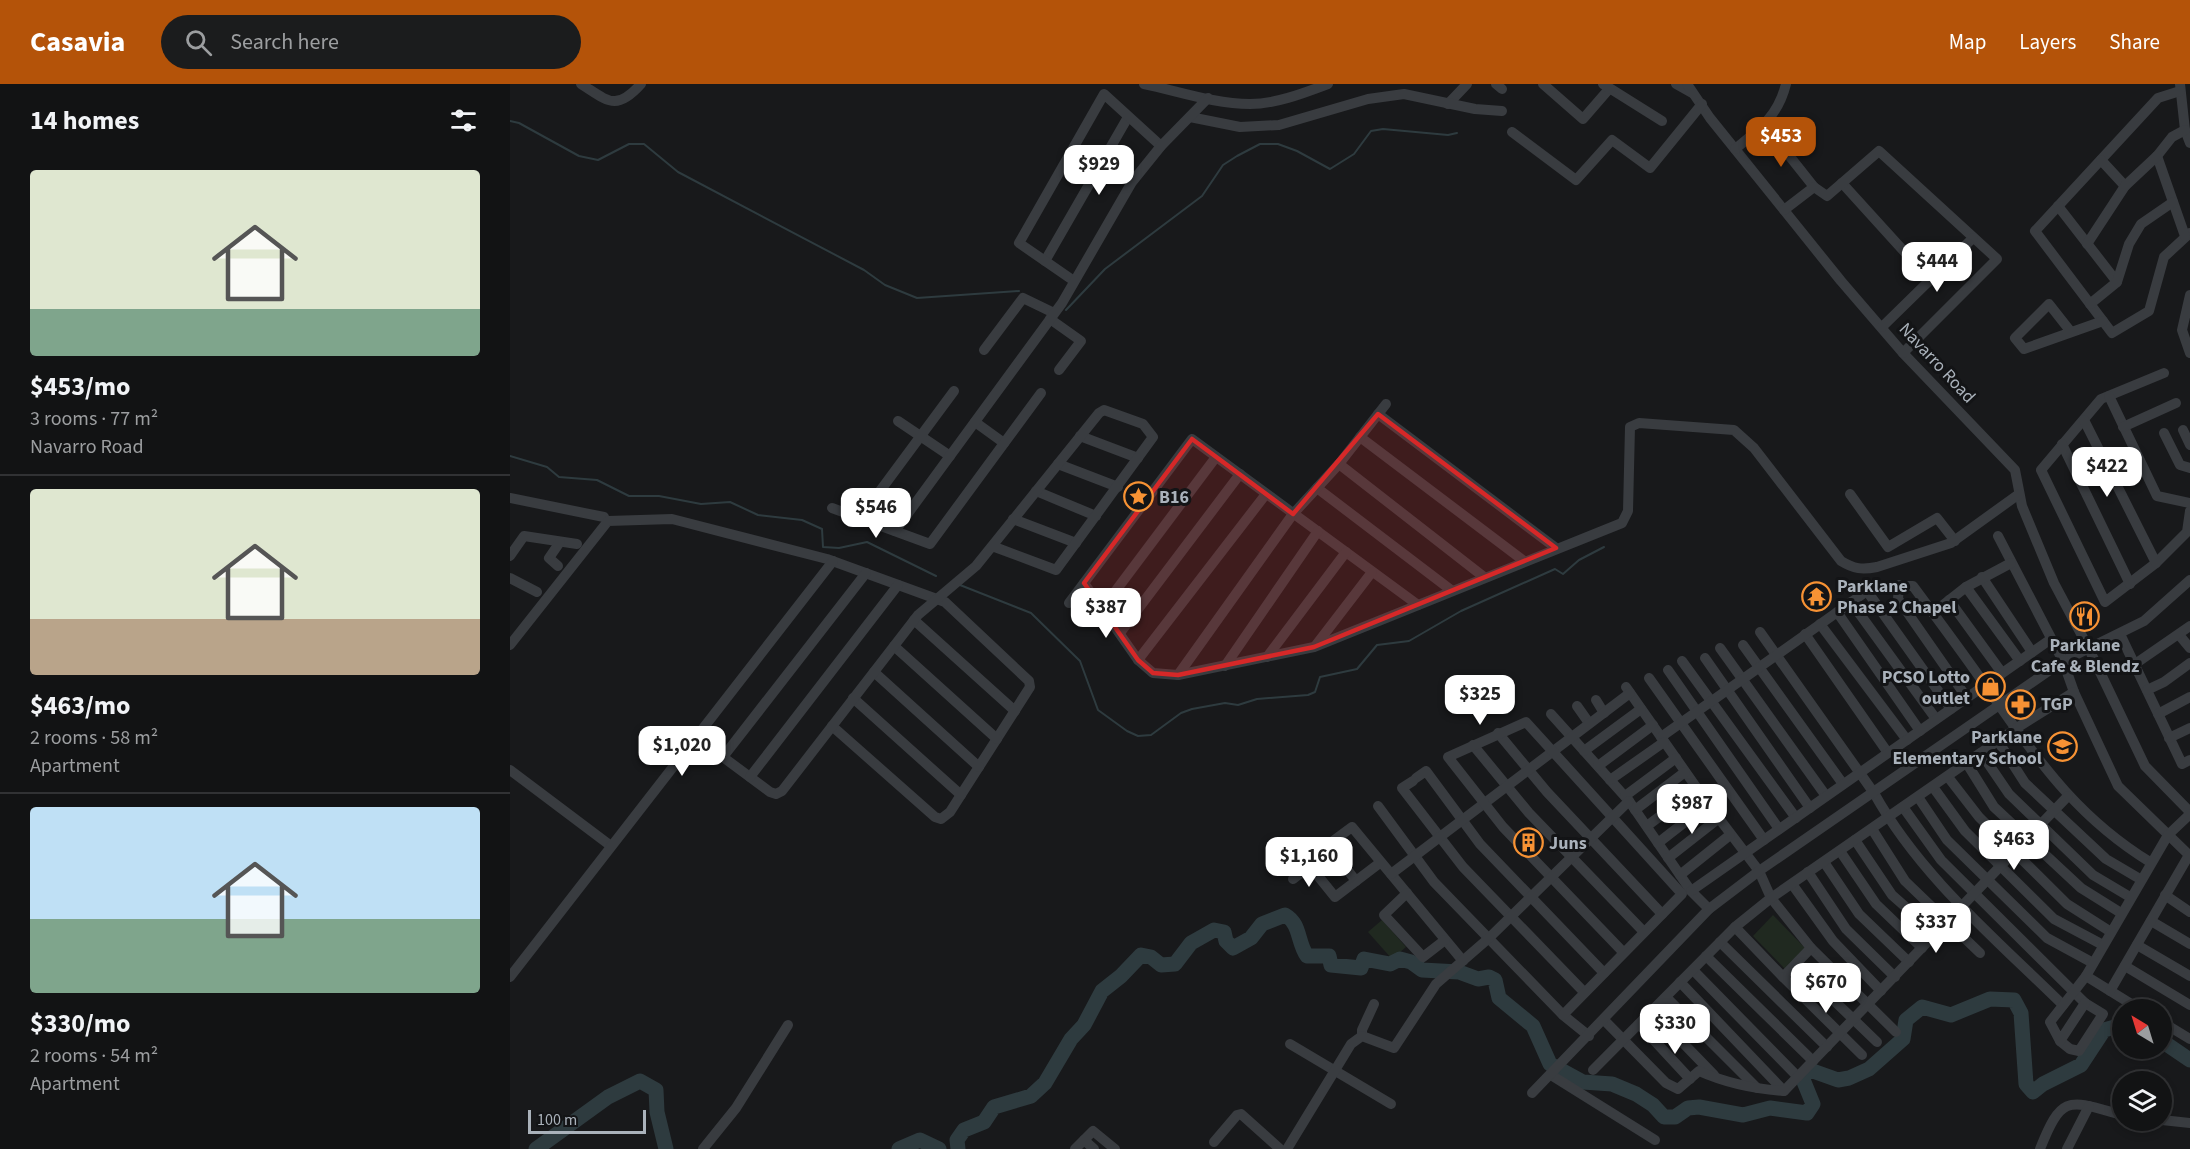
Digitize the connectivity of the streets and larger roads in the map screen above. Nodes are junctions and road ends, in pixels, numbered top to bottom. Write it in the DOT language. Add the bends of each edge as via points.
graph roads {
  1 [pos="580,84"];
  2 [pos="641,84"];
  3 [pos="1144,84"];
  4 [pos="1328,84"];
  5 [pos="1467,84"];
  6 [pos="1544,84"];
  7 [pos="1676,84"];
  8 [pos="1688,84"];
  9 [pos="1786,84"];
  10 [pos="1606,86"];
  11 [pos="2180,88"];
  12 [pos="1208,98"];
  13 [pos="1699,99"];
  14 [pos="1448,104"];
  15 [pos="1502,111"];
  16 [pos="1128,117"];
  17 [pos="1190,117"];
  18 [pos="1662,121"];
  19 [pos="1764,124"];
  20 [pos="2185,130"];
  21 [pos="1512,132"];
  22 [pos="2190,143"];
  23 [pos="1161,146"];
  24 [pos="1735,149"];
  25 [pos="2157,156"];
  26 [pos="2101,160"];
  27 [pos="1842,183"];
  28 [pos="2125,186"];
  29 [pos="1814,187"];
  30 [pos="2173,202"];
  31 [pos="2058,206"];
  32 [pos="1784,210"];
  33 [pos="2188,235"];
  34 [pos="1973,238"];
  35 [pos="2088,244"];
  36 [pos="1045,261"];
  37 [pos="1930,280"];
  38 [pos="1074,281"];
  39 [pos="2117,282"];
  40 [pos="2190,295"];
  41 [pos="2090,304"];
  42 [pos="1052,316"];
  43 [pos="2103,321"];
  44 [pos="1882,327"];
  45 [pos="2071,332"];
  46 [pos="984,350"];
  47 [pos="1903,353"];
  48 [pos="2190,353"];
  49 [pos="1059,370"];
  50 [pos="2164,373"];
  51 [pos="954,391"];
  52 [pos="1041,393"];
  53 [pos="2109,396"];
  54 [pos="2176,403"];
  55 [pos="1386,404"];
  56 [pos="1378,414"];
  57 [pos="2084,420"];
  58 [pos="898,421"];
  59 [pos="975,422"];
  60 [pos="2123,427"];
  61 [pos="2183,430"];
  62 [pos="2164,433"];
  63 [pos="921,436"];
  64 [pos="1080,436"];
  65 [pos="1360,437"];
  66 [pos="1004,443"];
  67 [pos="2062,444"];
  68 [pos="2190,445"];
  69 [pos="950,456"];
  70 [pos="1216,457"];
  71 [pos="1138,458"];
  72 [pos="1058,464"];
  73 [pos="1339,464"];
  74 [pos="2190,468"];
  75 [pos="1240,474"];
  76 [pos="1118,487"];
  77 [pos="1317,488"];
  78 [pos="1036,491"];
  79 [pos="1266,494"];
  80 [pos="1850,494"];
  81 [pos="2019,494"];
  82 [pos="510,498"];
  83 [pos="2190,503"];
  84 [pos="832,508"];
  85 [pos="2190,511"];
  86 [pos="1293,514"];
  87 [pos="1096,516"];
  88 [pos="604,517"];
  89 [pos="860,518"];
  90 [pos="1013,519"];
  91 [pos="895,531"];
  92 [pos="1318,531"];
  93 [pos="1998,536"];
  94 [pos="1955,541"];
  95 [pos="560,542"];
  96 [pos="1076,543"];
  97 [pos="577,544"];
  98 [pos="992,546"];
  99 [pos="1556,548"];
  100 [pos="1346,552"];
  101 [pos="510,556"];
  102 [pos="833,561"];
  103 [pos="1524,561"];
  104 [pos="2011,562"];
  105 [pos="2156,563"];
  106 [pos="558,566"];
  107 [pos="1372,572"];
  108 [pos="866,573"];
  109 [pos="1484,577"];
  110 [pos="1982,577"];
  111 [pos="510,578"];
  112 [pos="2190,580"];
  113 [pos="1084,583"];
  114 [pos="2130,584"];
  115 [pos="898,585"];
  116 [pos="1899,585"];
  117 [pos="1965,587"];
  118 [pos="1451,590"];
  119 [pos="1867,591"];
  120 [pos="537,592"];
  121 [pos="937,600"];
  122 [pos="1949,600"];
  123 [pos="1851,602"];
  124 [pos="1069,603"];
  125 [pos="1418,605"];
  126 [pos="1102,609"];
  127 [pos="1837,612"];
  128 [pos="1933,613"];
  129 [pos="914,620"];
  130 [pos="1820,624"];
  131 [pos="2190,626"];
  132 [pos="1760,632"];
  133 [pos="1119,633"];
  134 [pos="1805,634"];
  135 [pos="2120,634"];
  136 [pos="2180,636"];
  137 [pos="2051,639"];
  138 [pos="510,645"];
  139 [pos="1743,645"];
  140 [pos="894,646"];
  141 [pos="1314,647"];
  142 [pos="1720,648"];
  143 [pos="2190,648"];
  144 [pos="2089,649"];
  145 [pos="2032,652"];
  146 [pos="1776,654"];
  147 [pos="1267,657"];
  148 [pos="1705,658"];
  149 [pos="1138,660"];
  150 [pos="1682,661"];
  151 [pos="2020,661"];
  152 [pos="2063,661"];
  153 [pos="2190,663"];
  154 [pos="2135,664"];
  155 [pos="1225,666"];
  156 [pos="1759,668"];
  157 [pos="1668,670"];
  158 [pos="874,672"];
  159 [pos="2002,673"];
  160 [pos="1178,675"];
  161 [pos="1649,678"];
  162 [pos="1743,679"];
  163 [pos="1985,686"];
  164 [pos="1727,690"];
  165 [pos="2147,690"];
  166 [pos="2074,692"];
  167 [pos="2190,697"];
  168 [pos="854,698"];
  169 [pos="1967,698"];
  170 [pos="1596,700"];
  171 [pos="1712,700"];
  172 [pos="1999,704"];
  173 [pos="1577,706"];
  174 [pos="1641,709"];
  175 [pos="1951,709"];
  176 [pos="1015,711"];
  177 [pos="1696,711"];
  178 [pos="1604,713"];
  179 [pos="1551,714"];
  180 [pos="2158,714"];
  181 [pos="1936,719"];
  182 [pos="1589,723"];
  183 [pos="1681,723"];
  184 [pos="1653,725"];
  185 [pos="832,726"];
  186 [pos="2190,728"];
  187 [pos="2015,729"];
  188 [pos="1920,731"];
  189 [pos="1498,733"];
  190 [pos="696,736"];
  191 [pos="1570,736"];
  192 [pos="2169,738"];
  193 [pos="997,739"];
  194 [pos="1663,739"];
  195 [pos="1907,740"];
  196 [pos="1998,741"];
  197 [pos="1473,746"];
  198 [pos="1584,750"];
  199 [pos="1550,752"];
  200 [pos="1888,753"];
  201 [pos="1981,753"];
  202 [pos="723,757"];
  203 [pos="1676,758"];
  204 [pos="2190,760"];
  205 [pos="1966,762"];
  206 [pos="1598,766"];
  207 [pos="979,767"];
  208 [pos="1528,768"];
  209 [pos="510,770"];
  210 [pos="1685,772"];
  211 [pos="1859,773"];
  212 [pos="750,777"];
  213 [pos="1948,777"];
  214 [pos="1610,780"];
  215 [pos="1843,784"];
  216 [pos="1506,785"];
  217 [pos="1933,787"];
  218 [pos="1697,788"];
  219 [pos="1874,793"];
  220 [pos="961,795"];
  221 [pos="1826,796"];
  222 [pos="2068,796"];
  223 [pos="1918,797"];
  224 [pos="1484,802"];
  225 [pos="1630,802"];
  226 [pos="1708,804"];
  227 [pos="1378,806"];
  228 [pos="1903,807"];
  229 [pos="1810,808"];
  230 [pos="2054,811"];
  231 [pos="2190,813"];
  232 [pos="1611,818"];
  233 [pos="1719,818"];
  234 [pos="1796,818"];
  235 [pos="1888,818"];
  236 [pos="1461,820"];
  237 [pos="2041,824"];
  238 [pos="1647,826"];
  239 [pos="1779,829"];
  240 [pos="1872,829"];
  241 [pos="1730,835"];
  242 [pos="2168,835"];
  243 [pos="1439,837"];
  244 [pos="1591,838"];
  245 [pos="2028,838"];
  246 [pos="1764,840"];
  247 [pos="1855,840"];
  248 [pos="1658,843"];
  249 [pos="1328,845"];
  250 [pos="611,846"];
  251 [pos="1840,850"];
  252 [pos="1744,852"];
  253 [pos="2014,852"];
  254 [pos="1414,855"];
  255 [pos="2190,855"];
  256 [pos="1572,857"];
  257 [pos="1668,858"];
  258 [pos="1381,862"];
  259 [pos="1824,862"];
  260 [pos="2150,862"];
  261 [pos="1310,866"];
  262 [pos="2001,866"];
  263 [pos="1759,871"];
  264 [pos="1808,872"];
  265 [pos="1391,874"];
  266 [pos="1680,875"];
  267 [pos="1552,877"];
  268 [pos="1293,879"];
  269 [pos="1988,879"];
  270 [pos="2140,879"];
  271 [pos="1356,881"];
  272 [pos="1792,884"];
  273 [pos="1691,891"];
  274 [pos="1407,893"];
  275 [pos="1976,894"];
  276 [pos="2165,895"];
  277 [pos="1532,897"];
  278 [pos="2130,897"];
  279 [pos="1771,898"];
  280 [pos="1962,906"];
  281 [pos="1709,909"];
  282 [pos="2190,912"];
  283 [pos="2121,913"];
  284 [pos="1662,914"];
  285 [pos="1510,918"];
  286 [pos="1949,920"];
  287 [pos="2151,921"];
  288 [pos="1735,927"];
  289 [pos="1644,932"];
  290 [pos="2111,932"];
  291 [pos="1935,933"];
  292 [pos="1490,938"];
  293 [pos="1445,940"];
  294 [pos="1720,942"];
  295 [pos="2190,944"];
  296 [pos="2103,945"];
  297 [pos="2137,945"];
  298 [pos="1810,948"];
  299 [pos="1922,948"];
  300 [pos="1624,953"];
  301 [pos="1980,953"];
  302 [pos="1706,956"];
  303 [pos="1909,962"];
  304 [pos="2093,963"];
  305 [pos="1459,964"];
  306 [pos="1796,964"];
  307 [pos="2125,966"];
  308 [pos="1693,970"];
  309 [pos="1604,973"];
  310 [pos="510,976"];
  311 [pos="2086,976"];
  312 [pos="2190,976"];
  313 [pos="1783,977"];
  314 [pos="1895,977"];
  315 [pos="1680,982"];
  316 [pos="2074,990"];
  317 [pos="1881,991"];
  318 [pos="2110,991"];
  319 [pos="1584,992"];
  320 [pos="1666,997"];
  321 [pos="2123,999"];
  322 [pos="2085,1003"];
  323 [pos="1374,1004"];
  324 [pos="1867,1004"];
  325 [pos="2063,1005"];
  326 [pos="2190,1005"];
  327 [pos="1652,1011"];
  328 [pos="1563,1015"];
  329 [pos="1604,1020"];
  330 [pos="1852,1021"];
  331 [pos="1639,1024"];
  332 [pos="788,1026"];
  333 [pos="2172,1028"];
  334 [pos="1896,1032"];
  335 [pos="1840,1033"];
  336 [pos="1362,1035"];
  337 [pos="1589,1036"];
  338 [pos="1624,1039"];
  339 [pos="2190,1039"];
  340 [pos="2060,1041"];
  341 [pos="1876,1042"];
  342 [pos="1290,1044"];
  343 [pos="1827,1047"];
  344 [pos="1862,1055"];
  345 [pos="1813,1061"];
  346 [pos="1593,1070"];
  347 [pos="1334,1071"];
  348 [pos="1551,1075"];
  349 [pos="1798,1077"];
  350 [pos="1690,1079"];
  351 [pos="1718,1079"];
  352 [pos="1742,1080"];
  353 [pos="1784,1091"];
  354 [pos="1533,1093"];
  355 [pos="1391,1104"];
  356 [pos="2089,1106"];
  357 [pos="2112,1112"];
  358 [pos="2172,1121"];
  359 [pos="2190,1123"];
  360 [pos="1084,1140"];
  361 [pos="1655,1140"];
  362 [pos="1214,1142"];
  363 [pos="703,1149"];
  364 [pos="1075,1149"];
  365 [pos="1094,1149"];
  366 [pos="1115,1149"];
  367 [pos="1280,1149"];
  368 [pos="1287,1149"];
  369 [pos="2040,1149"];
  370 [pos="2067,1149"];
  1 -- 2 [label="street" via="609,102 622,101"];
  3 -- 12 [label="street"];
  4 -- 12 [label="street" via="1252,104"];
  5 -- 14 [label="street"];
  6 -- 10 [label="street" via="1583,119"];
  7 -- 13 [label="street"];
  8 -- 13 [label="street, Navarro Road"];
  9 -- 19 [label="street" via="1781,105"];
  10 -- 18 [label="street"];
  11 -- 20 [label="street"];
  11 -- 26 [label="street" via="2158,98"];
  12 -- 17 [label="street"];
  13 -- 21 [label="street" via="1650,168 1612,140 1576,180"];
  13 -- 24 [label="street, Navarro Road"];
  14 -- 15 [label="street"];
  14 -- 17 [label="street" via="1404,94 1386,95 1304,120 1260,127"];
  16 -- 23 [label="street"];
  16 -- 36 [label="street"];
  16 -- 36 [label="street" via="1104,94 1019,243"];
  17 -- 23 [label="street"];
  19 -- 24 [label="street"];
  19 -- 29 [label="street"];
  20 -- 22 [label="street"];
  20 -- 25 [label="street" via="2172,137"];
  23 -- 38 [label="street" via="1132,182"];
  24 -- 32 [label="street, Navarro Road"];
  25 -- 28 [label="street"];
  25 -- 30 [label="street"];
  26 -- 28 [label="street"];
  26 -- 31 [label="street"];
  27 -- 29 [label="street" via="1826,196"];
  27 -- 34 [label="street" via="1879,151"];
  27 -- 37 [label="street"];
  28 -- 35 [label="street"];
  29 -- 32 [label="street"];
  30 -- 33 [label="street"];
  30 -- 39 [label="street" via="2141,224 2129,244"];
  31 -- 35 [label="street"];
  31 -- 41 [label="street" via="2035,231"];
  32 -- 44 [label="street, Navarro Road"];
  33 -- 43 [label="street" via="2164,257 2149,310 2112,333"];
  34 -- 37 [label="street"];
  34 -- 47 [label="street" via="1997,260"];
  35 -- 39 [label="street"];
  36 -- 38 [label="street"];
  37 -- 44 [label="street"];
  38 -- 42 [label="street"];
  39 -- 41 [label="street"];
  40 -- 48 [label="street" via="2182,330"];
  41 -- 43 [label="street"];
  42 -- 46 [label="street" via="1023,298"];
  42 -- 49 [label="street" via="1081,341"];
  42 -- 59 [label="street"];
  43 -- 45 [label="street"];
  44 -- 47 [label="street, Navarro Road"];
  45 -- 45 [label="street" via="2024,349 2015,338 2049,304"];
  47 -- 81 [label="street, Navarro Road" via="2015,470"];
  50 -- 53 [label="street"];
  51 -- 63 [label="street"];
  52 -- 66 [label="street"];
  53 -- 57 [label="street" via="2101,399"];
  53 -- 60 [label="street"];
  54 -- 60 [label="street"];
  55 -- 56 [label="street"];
  56 -- 65 [label="street"];
  56 -- 99 [label="street"];
  57 -- 67 [label="street"];
  57 -- 105 [label="street"];
  58 -- 63 [label="street"];
  59 -- 66 [label="street"];
  59 -- 69 [label="street"];
  60 -- 83 [label="street" via="2157,496"];
  61 -- 68 [label="street"];
  62 -- 74 [label="street" via="2180,465"];
  63 -- 69 [label="street"];
  63 -- 89 [label="street"];
  64 -- 71 [label="street"];
  64 -- 71 [label="street" via="1104,410 1143,424 1153,437"];
  64 -- 72 [label="street"];
  65 -- 73 [label="street"];
  65 -- 103 [label="street"];
  66 -- 91 [label="street" via="930,544"];
  67 -- 114 [label="street"];
  67 -- 114 [label="street" via="2041,470 2105,602"];
  69 -- 91 [label="street"];
  70 -- 75 [label="street"];
  70 -- 113 [label="street" via="1192,439"];
  70 -- 126 [label="street"];
  71 -- 76 [label="street"];
  72 -- 76 [label="street"];
  72 -- 78 [label="street"];
  73 -- 77 [label="street"];
  73 -- 109 [label="street"];
  75 -- 79 [label="street"];
  75 -- 133 [label="street"];
  76 -- 87 [label="street"];
  77 -- 86 [label="street"];
  77 -- 118 [label="street"];
  78 -- 87 [label="street"];
  78 -- 90 [label="street"];
  79 -- 86 [label="street"];
  79 -- 149 [label="street"];
  80 -- 94 [label="street" via="1888,547 1937,518"];
  81 -- 94 [label="street"];
  81 -- 144 [label="street, Navarro Road" via="2054,583"];
  82 -- 88 [label="street"];
  84 -- 89 [label="street"];
  85 -- 105 [label="street" via="2187,532"];
  86 -- 92 [label="street"];
  86 -- 160 [label="street"];
  87 -- 96 [label="street"];
  89 -- 91 [label="street"];
  90 -- 96 [label="street"];
  90 -- 98 [label="street"];
  92 -- 100 [label="street"];
  92 -- 155 [label="street"];
  93 -- 104 [label="street"];
  94 -- 99 [label="street" via="1877,567 1852,568 1842,561 1754,448 1734,430 1639,423 1630,427 1628,511 1622,522"];
  95 -- 97 [label="street"];
  95 -- 101 [label="street" via="524,536"];
  95 -- 106 [label="street" via="549,558"];
  96 -- 98 [label="street" via="1056,570"];
  98 -- 121 [label="street" via="976,566"];
  99 -- 103 [label="street"];
  100 -- 107 [label="street"];
  100 -- 147 [label="street"];
  102 -- 108 [label="street"];
  102 -- 138 [label="street" via="672,519 608,521"];
  102 -- 190 [label="street"];
  103 -- 109 [label="street"];
  104 -- 110 [label="street"];
  104 -- 137 [label="street"];
  105 -- 114 [label="street"];
  107 -- 125 [label="street"];
  107 -- 141 [label="street"];
  108 -- 115 [label="street"];
  108 -- 202 [label="street"];
  109 -- 118 [label="street"];
  110 -- 117 [label="street"];
  110 -- 145 [label="street"];
  111 -- 120 [label="street"];
  112 -- 135 [label="street" via="2144,621"];
  113 -- 124 [label="street"];
  113 -- 126 [label="street"];
  115 -- 121 [label="street"];
  115 -- 212 [label="street"];
  116 -- 119 [label="street"];
  116 -- 128 [label="street" via="1913,586"];
  116 -- 169 [label="street" via="1898,599"];
  117 -- 122 [label="street"];
  117 -- 151 [label="street"];
  118 -- 125 [label="street"];
  119 -- 123 [label="street"];
  119 -- 175 [label="street"];
  121 -- 129 [label="street"];
  121 -- 176 [label="street" via="945,602 1029,681 1030,687"];
  122 -- 128 [label="street"];
  122 -- 159 [label="street"];
  123 -- 127 [label="street"];
  123 -- 181 [label="street"];
  125 -- 141 [label="street"];
  126 -- 133 [label="street"];
  127 -- 130 [label="street"];
  127 -- 188 [label="street"];
  128 -- 163 [label="street"];
  129 -- 140 [label="street"];
  129 -- 176 [label="street"];
  130 -- 134 [label="street"];
  130 -- 195 [label="street"];
  131 -- 136 [label="street"];
  132 -- 146 [label="street"];
  133 -- 149 [label="street"];
  134 -- 146 [label="street"];
  134 -- 200 [label="street"];
  135 -- 144 [label="street"];
  135 -- 154 [label="street"];
  136 -- 143 [label="street"];
  136 -- 154 [label="street"];
  137 -- 145 [label="street"];
  137 -- 152 [label="street"];
  139 -- 156 [label="street"];
  140 -- 158 [label="street"];
  140 -- 193 [label="street"];
  141 -- 147 [label="street"];
  142 -- 162 [label="street"];
  144 -- 152 [label="street"];
  144 -- 231 [label="street, Navarro Road" via="2145,766"];
  145 -- 151 [label="street"];
  146 -- 156 [label="street"];
  146 -- 211 [label="street"];
  147 -- 155 [label="street"];
  148 -- 164 [label="street"];
  149 -- 160 [label="street" via="1153,673"];
  150 -- 171 [label="street"];
  151 -- 159 [label="street"];
  152 -- 166 [label="street"];
  152 -- 172 [label="street"];
  153 -- 165 [label="street"];
  154 -- 165 [label="street"];
  155 -- 160 [label="street"];
  156 -- 162 [label="street"];
  156 -- 215 [label="street"];
  157 -- 177 [label="street"];
  158 -- 168 [label="street"];
  158 -- 207 [label="street"];
  159 -- 163 [label="street"];
  161 -- 183 [label="street"];
  162 -- 164 [label="street"];
  162 -- 221 [label="street"];
  163 -- 169 [label="street"];
  163 -- 172 [label="street"];
  164 -- 171 [label="street"];
  164 -- 229 [label="street"];
  165 -- 180 [label="street"];
  166 -- 187 [label="street"];
  166 -- 242 [label="street" via="2118,786"];
  167 -- 180 [label="street"];
  168 -- 185 [label="street"];
  168 -- 220 [label="street"];
  169 -- 175 [label="street"];
  170 -- 178 [label="street"];
  171 -- 177 [label="street"];
  171 -- 234 [label="street"];
  172 -- 187 [label="street"];
  172 -- 219 [label="street"];
  173 -- 182 [label="street"];
  174 -- 178 [label="street" via="1628,690"];
  174 -- 184 [label="street"];
  174 -- 198 [label="street"];
  175 -- 181 [label="street"];
  176 -- 193 [label="street"];
  177 -- 183 [label="street"];
  177 -- 239 [label="street"];
  178 -- 182 [label="street"];
  179 -- 191 [label="street"];
  180 -- 192 [label="street"];
  181 -- 188 [label="street"];
  182 -- 191 [label="street"];
  183 -- 194 [label="street"];
  183 -- 246 [label="street"];
  184 -- 194 [label="street"];
  184 -- 206 [label="street"];
  185 -- 212 [label="street" via="782,791 770,792"];
  185 -- 220 [label="street" via="935,817 946,817"];
  186 -- 192 [label="street"];
  187 -- 196 [label="street"];
  187 -- 222 [label="street"];
  188 -- 195 [label="street"];
  189 -- 197 [label="street"];
  189 -- 199 [label="street" via="1526,722"];
  189 -- 208 [label="street"];
  190 -- 202 [label="street"];
  190 -- 250 [label="street"];
  191 -- 198 [label="street"];
  191 -- 199 [label="street"];
  192 -- 204 [label="street" via="2182,764"];
  193 -- 207 [label="street"];
  194 -- 203 [label="street"];
  194 -- 214 [label="street"];
  195 -- 200 [label="street"];
  196 -- 201 [label="street"];
  196 -- 230 [label="street" via="2025,783"];
  197 -- 216 [label="street"];
  197 -- 224 [label="street" via="1448,757"];
  198 -- 206 [label="street"];
  199 -- 208 [label="street"];
  199 -- 232 [label="street"];
  200 -- 211 [label="street"];
  201 -- 205 [label="street"];
  201 -- 237 [label="street" via="2009,794"];
  202 -- 212 [label="street"];
  203 -- 210 [label="street"];
  203 -- 225 [label="street"];
  205 -- 213 [label="street"];
  205 -- 245 [label="street" via="1994,807"];
  206 -- 214 [label="street"];
  207 -- 220 [label="street"];
  208 -- 216 [label="street"];
  208 -- 244 [label="street"];
  209 -- 250 [label="street"];
  210 -- 218 [label="street"];
  210 -- 225 [label="street"];
  211 -- 215 [label="street"];
  211 -- 219 [label="street"];
  213 -- 217 [label="street"];
  213 -- 253 [label="street" via="1979,817"];
  214 -- 225 [label="street"];
  215 -- 221 [label="street"];
  216 -- 224 [label="street"];
  216 -- 256 [label="street"];
  217 -- 223 [label="street"];
  217 -- 262 [label="street" via="1965,831"];
  218 -- 226 [label="street"];
  218 -- 238 [label="street"];
  219 -- 235 [label="street"];
  219 -- 263 [label="street"];
  221 -- 229 [label="street"];
  222 -- 230 [label="street"];
  222 -- 260 [label="street" via="2119,843"];
  223 -- 228 [label="street"];
  223 -- 269 [label="street" via="1947,840"];
  224 -- 236 [label="street"];
  224 -- 267 [label="street"];
  225 -- 232 [label="street"];
  225 -- 238 [label="street"];
  226 -- 233 [label="street"];
  226 -- 248 [label="street"];
  227 -- 254 [label="street"];
  228 -- 235 [label="street"];
  228 -- 275 [label="street" via="1937,855"];
  229 -- 234 [label="street"];
  230 -- 237 [label="street"];
  230 -- 270 [label="street" via="2106,859"];
  231 -- 242 [label="street"];
  232 -- 244 [label="street"];
  232 -- 284 [label="street" via="1682,894"];
  233 -- 241 [label="street"];
  233 -- 257 [label="street"];
  234 -- 239 [label="street"];
  235 -- 240 [label="street"];
  235 -- 280 [label="street" via="1924,866"];
  236 -- 243 [label="street"];
  236 -- 243 [label="street" via="1426,771 1402,788"];
  236 -- 277 [label="street"];
  237 -- 245 [label="street"];
  237 -- 278 [label="street" via="2093,874"];
  238 -- 248 [label="street"];
  239 -- 246 [label="street"];
  240 -- 247 [label="street"];
  240 -- 286 [label="street" via="1905,881"];
  241 -- 252 [label="street"];
  241 -- 266 [label="street"];
  242 -- 255 [label="street"];
  242 -- 260 [label="street"];
  243 -- 254 [label="street"];
  243 -- 285 [label="street"];
  244 -- 256 [label="street"];
  244 -- 284 [label="street"];
  245 -- 253 [label="street"];
  245 -- 283 [label="street" via="2081,888"];
  246 -- 252 [label="street"];
  247 -- 251 [label="street"];
  247 -- 291 [label="street" via="1892,895"];
  248 -- 257 [label="street"];
  249 -- 258 [label="street" via="1352,827"];
  249 -- 261 [label="street" via="1306,861"];
  249 -- 271 [label="street"];
  250 -- 310 [label="street"];
  251 -- 259 [label="street"];
  251 -- 299 [label="street" via="1876,904"];
  252 -- 263 [label="street"];
  252 -- 273 [label="street"];
  253 -- 262 [label="street"];
  253 -- 290 [label="street" via="2067,904"];
  254 -- 265 [label="street"];
  254 -- 292 [label="street" via="1434,882"];
  255 -- 276 [label="street"];
  256 -- 267 [label="street"];
  256 -- 289 [label="street"];
  257 -- 266 [label="street"];
  258 -- 265 [label="street"];
  258 -- 271 [label="street"];
  259 -- 264 [label="street"];
  259 -- 303 [label="street" via="1859,914"];
  260 -- 270 [label="street"];
  261 -- 268 [label="street"];
  261 -- 271 [label="street" via="1335,897"];
  262 -- 269 [label="street"];
  262 -- 296 [label="street" via="2054,919"];
  263 -- 279 [label="street"];
  263 -- 281 [label="street"];
  264 -- 272 [label="street"];
  264 -- 314 [label="street" via="1846,929"];
  265 -- 274 [label="street"];
  266 -- 273 [label="street"];
  267 -- 277 [label="street"];
  267 -- 300 [label="street"];
  269 -- 275 [label="street"];
  269 -- 304 [label="street" via="2047,938"];
  270 -- 278 [label="street"];
  272 -- 279 [label="street"];
  272 -- 317 [label="street" via="1833,941"];
  273 -- 281 [label="street"];
  274 -- 293 [label="street"];
  274 -- 293 [label="street" via="1384,915 1423,957"];
  275 -- 280 [label="street"];
  275 -- 316 [label="street"];
  276 -- 282 [label="street"];
  276 -- 287 [label="street"];
  277 -- 285 [label="street"];
  277 -- 309 [label="street"];
  278 -- 283 [label="street"];
  279 -- 288 [label="street"];
  279 -- 298 [label="street"];
  280 -- 286 [label="street"];
  280 -- 325 [label="street"];
  281 -- 329 [label="street"];
  283 -- 290 [label="street"];
  284 -- 289 [label="street"];
  285 -- 292 [label="street"];
  285 -- 319 [label="street"];
  286 -- 291 [label="street"];
  286 -- 301 [label="street"];
  287 -- 295 [label="street"];
  287 -- 297 [label="street"];
  288 -- 294 [label="street"];
  288 -- 313 [label="street"];
  289 -- 300 [label="street"];
  290 -- 296 [label="street"];
  291 -- 299 [label="street"];
  292 -- 305 [label="street"];
  292 -- 328 [label="street"];
  293 -- 305 [label="street"];
  294 -- 302 [label="street"];
  294 -- 343 [label="street"];
  296 -- 304 [label="street"];
  297 -- 307 [label="street"];
  297 -- 312 [label="street"];
  298 -- 306 [label="street"];
  298 -- 324 [label="street"];
  299 -- 303 [label="street"];
  300 -- 309 [label="street"];
  302 -- 308 [label="street"];
  302 -- 345 [label="street"];
  303 -- 314 [label="street"];
  304 -- 311 [label="street"];
  305 -- 336 [label="street" via="1436,984 1394,1048"];
  306 -- 313 [label="street"];
  306 -- 330 [label="street"];
  307 -- 318 [label="street"];
  307 -- 326 [label="street"];
  308 -- 315 [label="street"];
  308 -- 349 [label="street"];
  309 -- 319 [label="street"];
  311 -- 316 [label="street"];
  311 -- 318 [label="street"];
  313 -- 335 [label="street"];
  314 -- 317 [label="street"];
  315 -- 320 [label="street"];
  315 -- 353 [label="street"];
  316 -- 322 [label="street"];
  316 -- 325 [label="street"];
  317 -- 324 [label="street"];
  318 -- 321 [label="street"];
  319 -- 328 [label="street"];
  320 -- 327 [label="street"];
  320 -- 352 [label="street"];
  322 -- 340 [label="street"];
  322 -- 340 [label="street" via="2103,1014 2079,1051"];
  323 -- 336 [label="street"];
  324 -- 330 [label="street"];
  324 -- 334 [label="street"];
  325 -- 340 [label="street" via="2050,1022"];
  327 -- 331 [label="street"];
  327 -- 351 [label="street"];
  328 -- 337 [label="street"];
  329 -- 337 [label="street"];
  329 -- 338 [label="street"];
  330 -- 335 [label="street"];
  330 -- 341 [label="street"];
  331 -- 338 [label="street"];
  331 -- 350 [label="street"];
  332 -- 363 [label="street" via="736,1108"];
  333 -- 339 [label="street"];
  335 -- 343 [label="street"];
  335 -- 344 [label="street"];
  336 -- 347 [label="street" via="1351,1044"];
  337 -- 348 [label="street"];
  338 -- 346 [label="street"];
  338 -- 350 [label="street" via="1666,1083 1678,1089"];
  342 -- 347 [label="street"];
  343 -- 345 [label="street"];
  345 -- 349 [label="street"];
  347 -- 355 [label="street"];
  347 -- 368 [label="street"];
  348 -- 354 [label="street"];
  348 -- 361 [label="street"];
  349 -- 353 [label="street"];
  350 -- 351 [label="street" via="1699,1071"];
  351 -- 352 [label="street"];
  352 -- 353 [label="street" via="1758,1089"];
  356 -- 357 [label="street"];
  356 -- 369 [label="street" via="2068,1106 2058,1112"];
  356 -- 370 [label="street"];
  358 -- 359 [label="street"];
  360 -- 364 [label="street"];
  360 -- 365 [label="street"];
  360 -- 366 [label="street" via="1095,1131"];
  362 -- 367 [label="street" via="1241,1114"];
}
